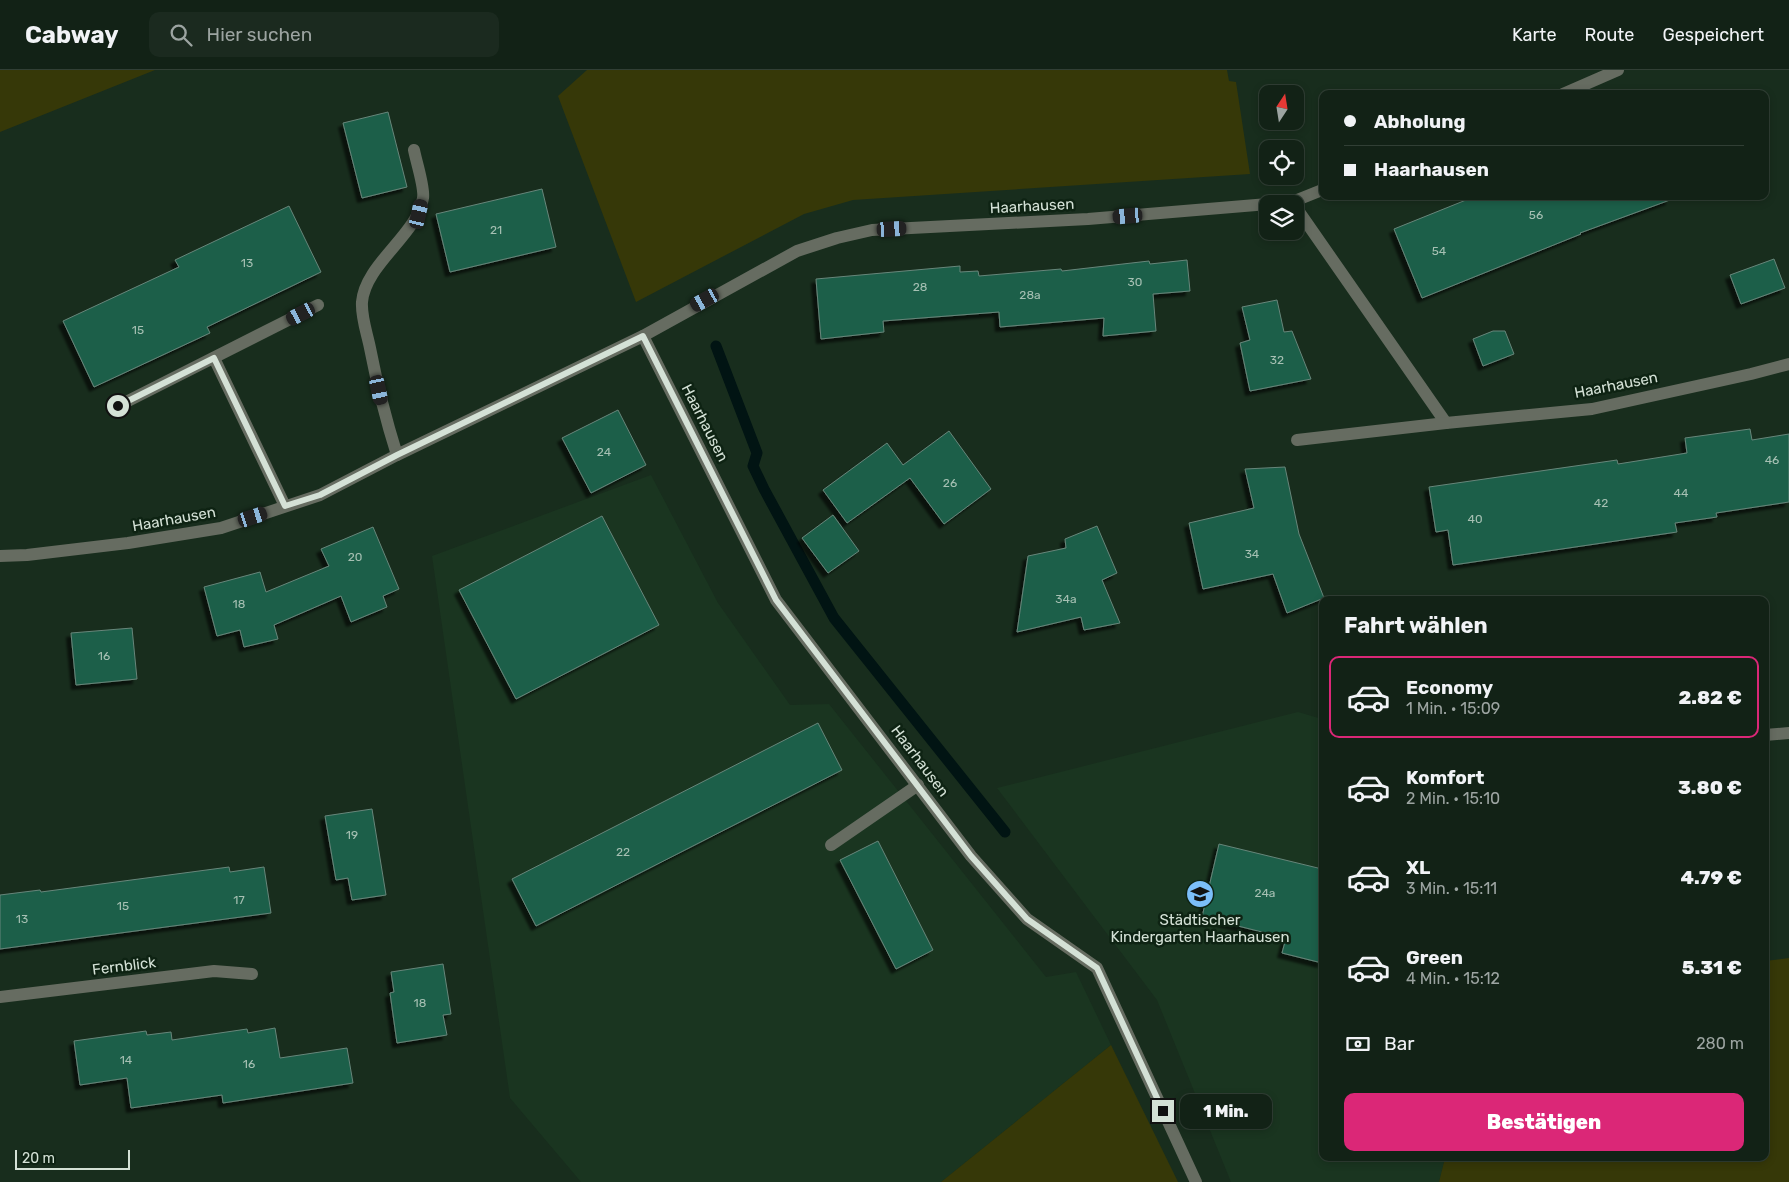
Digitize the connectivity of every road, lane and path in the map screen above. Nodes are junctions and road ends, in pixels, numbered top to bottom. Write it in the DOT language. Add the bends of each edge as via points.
graph roads {
  1 [pos="1618,70"];
  2 [pos="1572,90"];
  3 [pos="414,150"];
  4 [pos="1319,192"];
  5 [pos="1304,199"];
  6 [pos="1259,205"];
  7 [pos="1304,218"];
  8 [pos="318,305"];
  9 [pos="643,336"];
  10 [pos="214,358"];
  11 [pos="1789,364"];
  12 [pos="118,406"];
  13 [pos="1446,423"];
  14 [pos="1297,440"];
  15 [pos="397,455"];
  16 [pos="285,506"];
  17 [pos="0,556"];
  18 [pos="1789,733"];
  19 [pos="1769,735"];
  20 [pos="918,784"];
  21 [pos="832,845"];
  22 [pos="252,974"];
  23 [pos="0,997"];
  24 [pos="1196,1182"];
  1 -- 2 [label="street"];
  3 -- 15 [label="street" via="424,196 419,214 366,285 362,303 383,408"];
  4 -- 5 [label="street"];
  6 -- 9 [label="street, Haarhausen" via="1088,219 872,230 797,251"];
  7 -- 13 [label="street"];
  8 -- 10 [label="street"];
  9 -- 15 [label="street, Haarhausen"];
  9 -- 20 [label="street, Haarhausen" via="776,600"];
  10 -- 12 [label="street"];
  10 -- 16 [label="street"];
  11 -- 13 [label="street, Haarhausen" via="1592,408"];
  13 -- 14 [label="street, Haarhausen"];
  15 -- 16 [label="street, Haarhausen" via="320,495"];
  16 -- 17 [label="street, Haarhausen" via="221,528 128,543"];
  18 -- 19 [label="street"];
  20 -- 21 [label="street"];
  20 -- 24 [label="street, Haarhausen" via="971,856 1027,919 1097,968"];
  22 -- 23 [label="street, Fernblick" via="214,971"];
}
